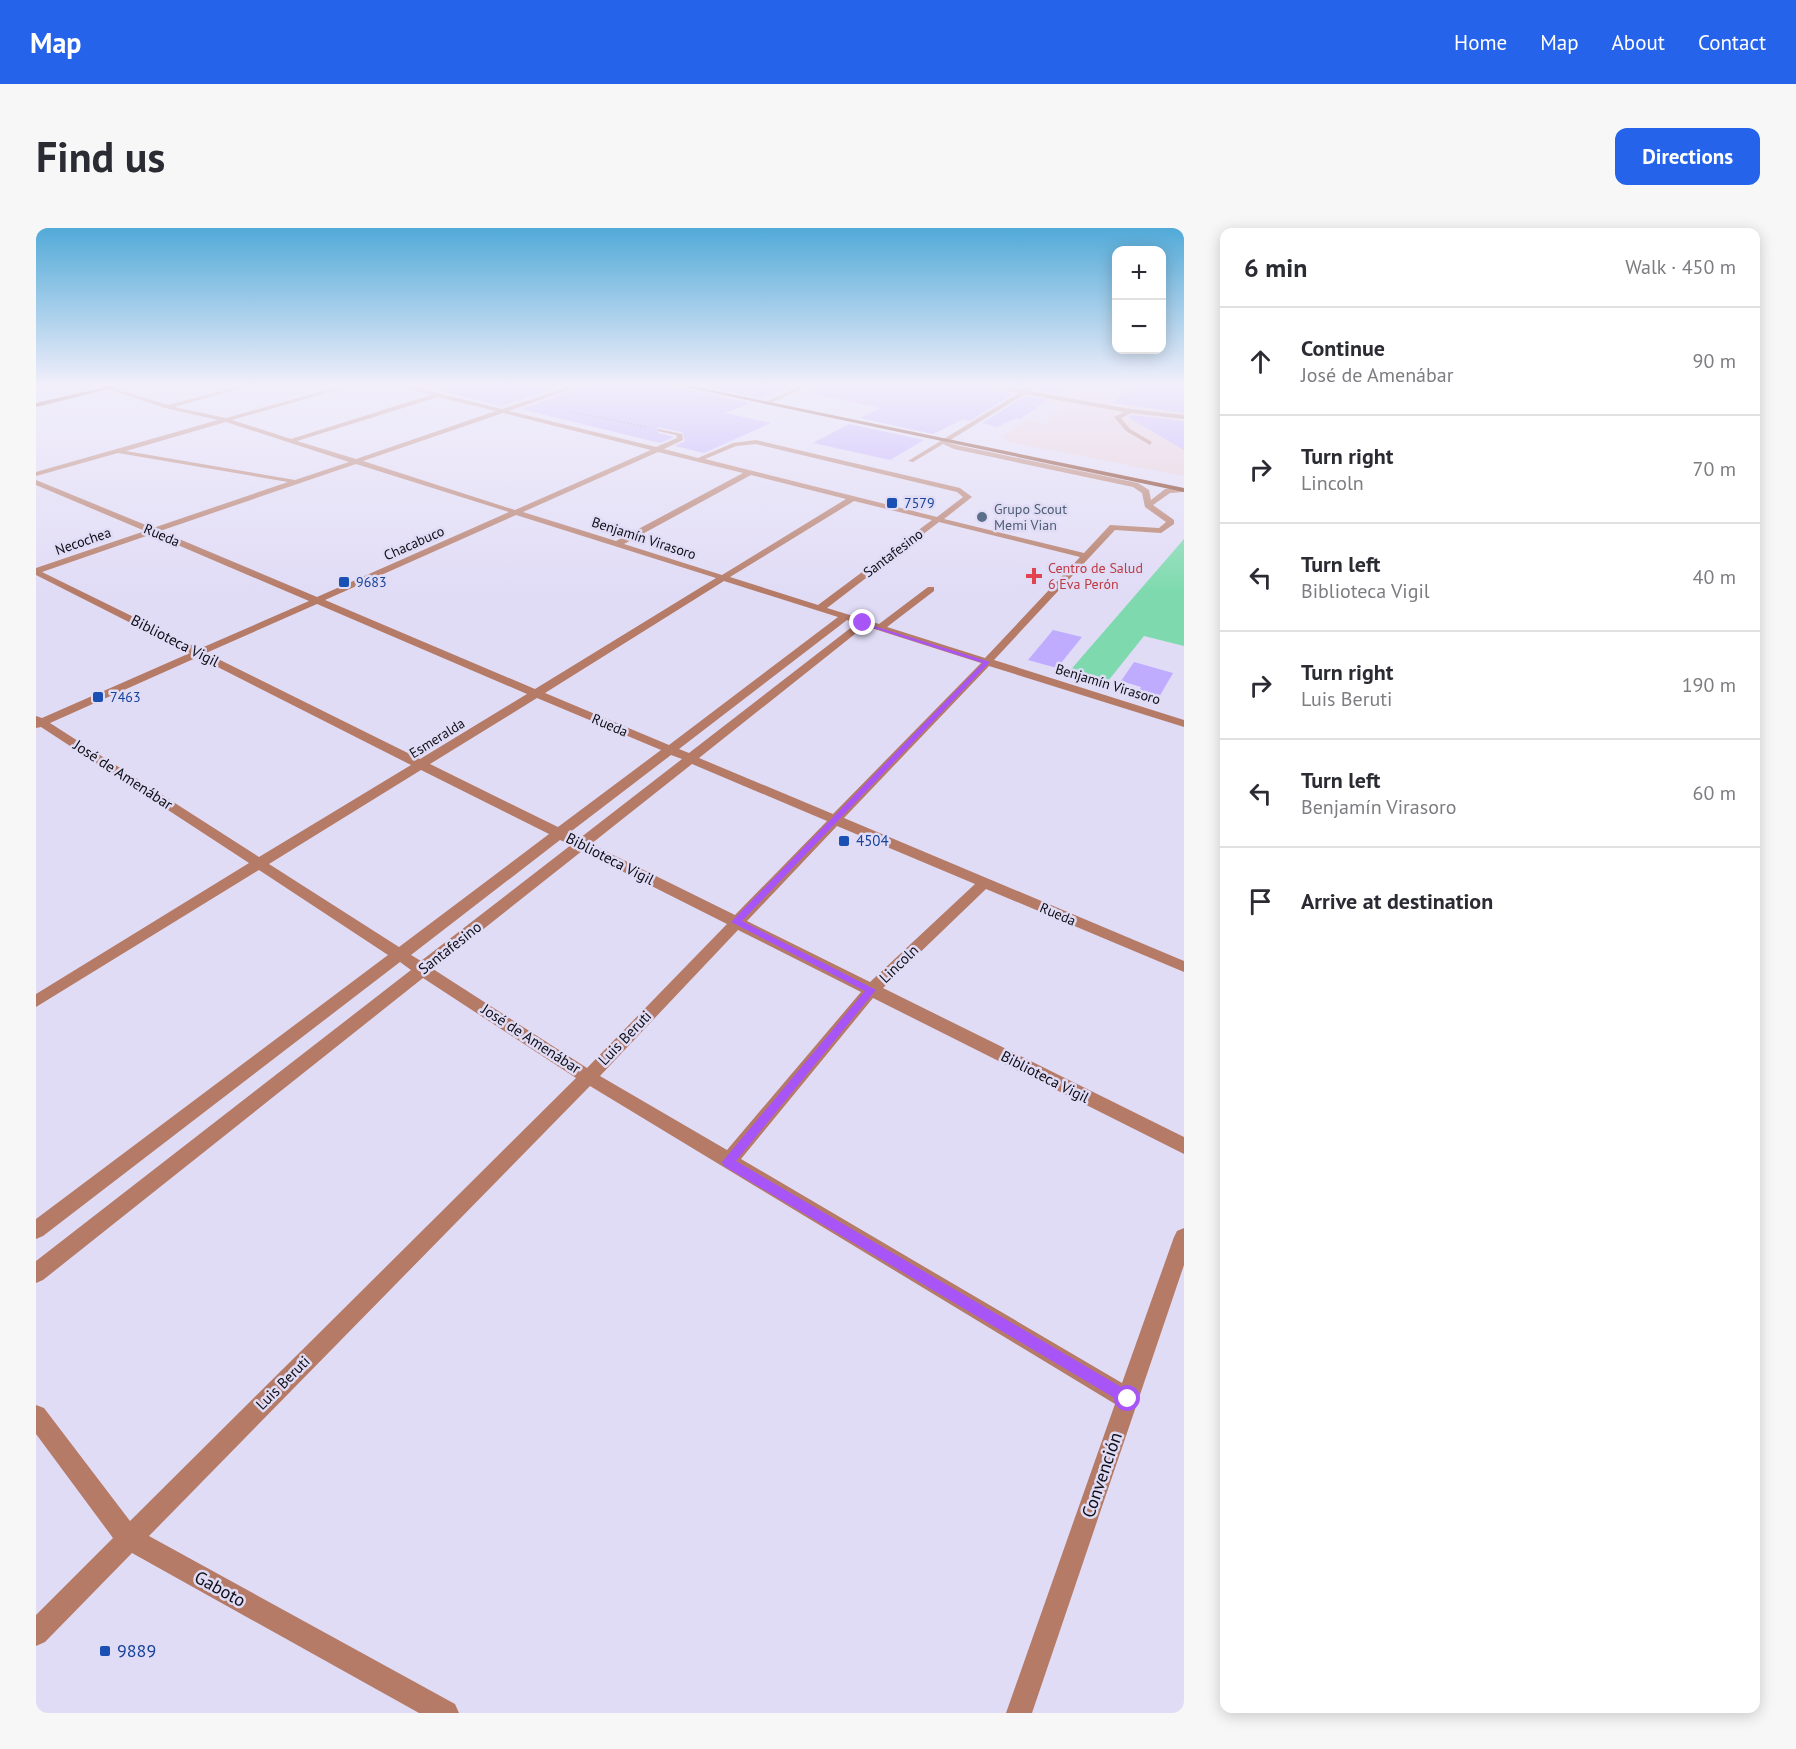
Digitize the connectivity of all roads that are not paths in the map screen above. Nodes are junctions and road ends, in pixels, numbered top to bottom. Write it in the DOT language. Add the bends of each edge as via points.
graph roads {
  1 [pos="110,453"];
  2 [pos="123,453"];
  3 [pos="327,453"];
  4 [pos="379,453"];
  5 [pos="652,453"];
  6 [pos="672,453"];
  7 [pos="713,453"];
  8 [pos="804,453"];
  9 [pos="924,453"];
  10 [pos="984,453"];
  11 [pos="1004,453"];
  12 [pos="1038,453"];
  13 [pos="698,460"];
  14 [pos="911,461"];
  15 [pos="354,462"];
  16 [pos="749,472"];
  17 [pos="36,474"];
  18 [pos="36,482"];
  19 [pos="296,482"];
  20 [pos="1184,483"];
  21 [pos="1184,490"];
  22 [pos="853,498"];
  23 [pos="1148,506"];
  24 [pos="516,513"];
  25 [pos="938,519"];
  26 [pos="152,531"];
  27 [pos="615,545"];
  28 [pos="1085,556"];
  29 [pos="36,571"];
  30 [pos="723,579"];
  31 [pos="931,589"];
  32 [pos="316,601"];
  33 [pos="819,609"];
  34 [pos="845,617"];
  35 [pos="863,623"];
  36 [pos="880,628"];
  37 [pos="199,653"];
  38 [pos="987,662"];
  39 [pos="538,694"];
  40 [pos="38,722"];
  41 [pos="1184,724"];
  42 [pos="669,751"];
  43 [pos="690,759"];
  44 [pos="423,765"];
  45 [pos="834,819"];
  46 [pos="560,834"];
  47 [pos="581,844"];
  48 [pos="262,863"];
  49 [pos="984,883"];
  50 [pos="736,922"];
  51 [pos="400,955"];
  52 [pos="1184,967"];
  53 [pos="422,969"];
  54 [pos="871,990"];
  55 [pos="36,1002"];
  56 [pos="588,1077"];
  57 [pos="1184,1146"];
  58 [pos="728,1162"];
  59 [pos="36,1230"];
  60 [pos="1184,1237"];
  61 [pos="36,1273"];
  62 [pos="1128,1399"];
  63 [pos="36,1416"];
  64 [pos="128,1538"];
  65 [pos="36,1633"];
  66 [pos="446,1713"];
  67 [pos="1019,1713"];
  1 -- 17 [label="street"];
  2 -- 19 [label="street"];
  3 -- 15 [label="street, Benjamín Virasoro"];
  4 -- 15 [label="street, Necochea"];
  5 -- 24 [label="street, Chacabuco"];
  6 -- 13 [label="street"];
  7 -- 13 [label="street, Santafesino"];
  8 -- 25 [label="street, Santafesino" via="960,490 968,497"];
  9 -- 14 [label="street"];
  10 -- 23 [label="street, Luis Beruti" via="1135,485 1146,492"];
  11 -- 21 [label="main road"];
  12 -- 20 [label="main road"];
  13 -- 16 [label="street"];
  15 -- 19 [label="street, Necochea"];
  15 -- 24 [label="street, Benjamín Virasoro"];
  16 -- 22 [label="street"];
  16 -- 27 [label="street"];
  18 -- 26 [label="street, Rueda"];
  19 -- 26 [label="street, Necochea"];
  21 -- 23 [label="street" via="1168,491"];
  22 -- 25 [label="street"];
  22 -- 30 [label="street, Esmeralda"];
  23 -- 28 [label="street, Luis Beruti" via="1171,522 1161,531 1113,526"];
  24 -- 27 [label="street, Benjamín Virasoro"];
  24 -- 32 [label="street, Chacabuco"];
  25 -- 28 [label="street"];
  25 -- 33 [label="street, Santafesino"];
  26 -- 29 [label="street, Necochea"];
  26 -- 32 [label="street, Rueda"];
  27 -- 30 [label="street, Benjamín Virasoro"];
  28 -- 38 [label="street, Luis Beruti"];
  29 -- 37 [label="street, Biblioteca Vigil"];
  30 -- 33 [label="street, Benjamín Virasoro"];
  30 -- 39 [label="street, Esmeralda"];
  31 -- 36 [label="street"];
  32 -- 37 [label="street, Chacabuco"];
  32 -- 39 [label="street, Rueda"];
  33 -- 34 [label="street, Benjamín Virasoro"];
  34 -- 35 [label="street, Benjamín Virasoro"];
  34 -- 42 [label="street, Santafesino"];
  35 -- 36 [label="street, Benjamín Virasoro"];
  35 -- 43 [label="street, Santafesino"];
  36 -- 38 [label="street, Benjamín Virasoro"];
  37 -- 40 [label="street, Chacabuco"];
  37 -- 44 [label="street, Biblioteca Vigil"];
  38 -- 41 [label="street, Benjamín Virasoro"];
  38 -- 45 [label="street, Luis Beruti"];
  39 -- 42 [label="street, Rueda"];
  39 -- 44 [label="street, Esmeralda"];
  40 -- 48 [label="street, José de Amenábar"];
  42 -- 43 [label="street, Rueda"];
  42 -- 46 [label="street, Santafesino"];
  43 -- 45 [label="street, Rueda"];
  43 -- 47 [label="street, Santafesino"];
  44 -- 46 [label="street, Biblioteca Vigil"];
  44 -- 48 [label="street, Esmeralda"];
  45 -- 49 [label="street, Rueda"];
  45 -- 50 [label="street, Luis Beruti"];
  46 -- 47 [label="street, Biblioteca Vigil"];
  46 -- 51 [label="street, Santafesino"];
  47 -- 50 [label="street, Biblioteca Vigil"];
  47 -- 53 [label="street, Santafesino"];
  48 -- 51 [label="street, José de Amenábar"];
  48 -- 55 [label="street, Esmeralda"];
  49 -- 52 [label="street, Rueda"];
  49 -- 54 [label="street, Lincoln"];
  50 -- 54 [label="street, Biblioteca Vigil"];
  50 -- 56 [label="street, Luis Beruti"];
  51 -- 53 [label="street, José de Amenábar"];
  51 -- 59 [label="street, Santafesino"];
  53 -- 56 [label="street, José de Amenábar"];
  53 -- 61 [label="street, Santafesino"];
  54 -- 57 [label="street, Biblioteca Vigil"];
  54 -- 58 [label="street, Lincoln"];
  56 -- 58 [label="street, José de Amenábar"];
  56 -- 64 [label="street, Luis Beruti"];
  58 -- 62 [label="street, José de Amenábar"];
  60 -- 62 [label="street, Convención"];
  62 -- 67 [label="street, Convención"];
  63 -- 64 [label="street, Gaboto"];
  64 -- 65 [label="street, Luis Beruti"];
  64 -- 66 [label="street, Gaboto"];
}
